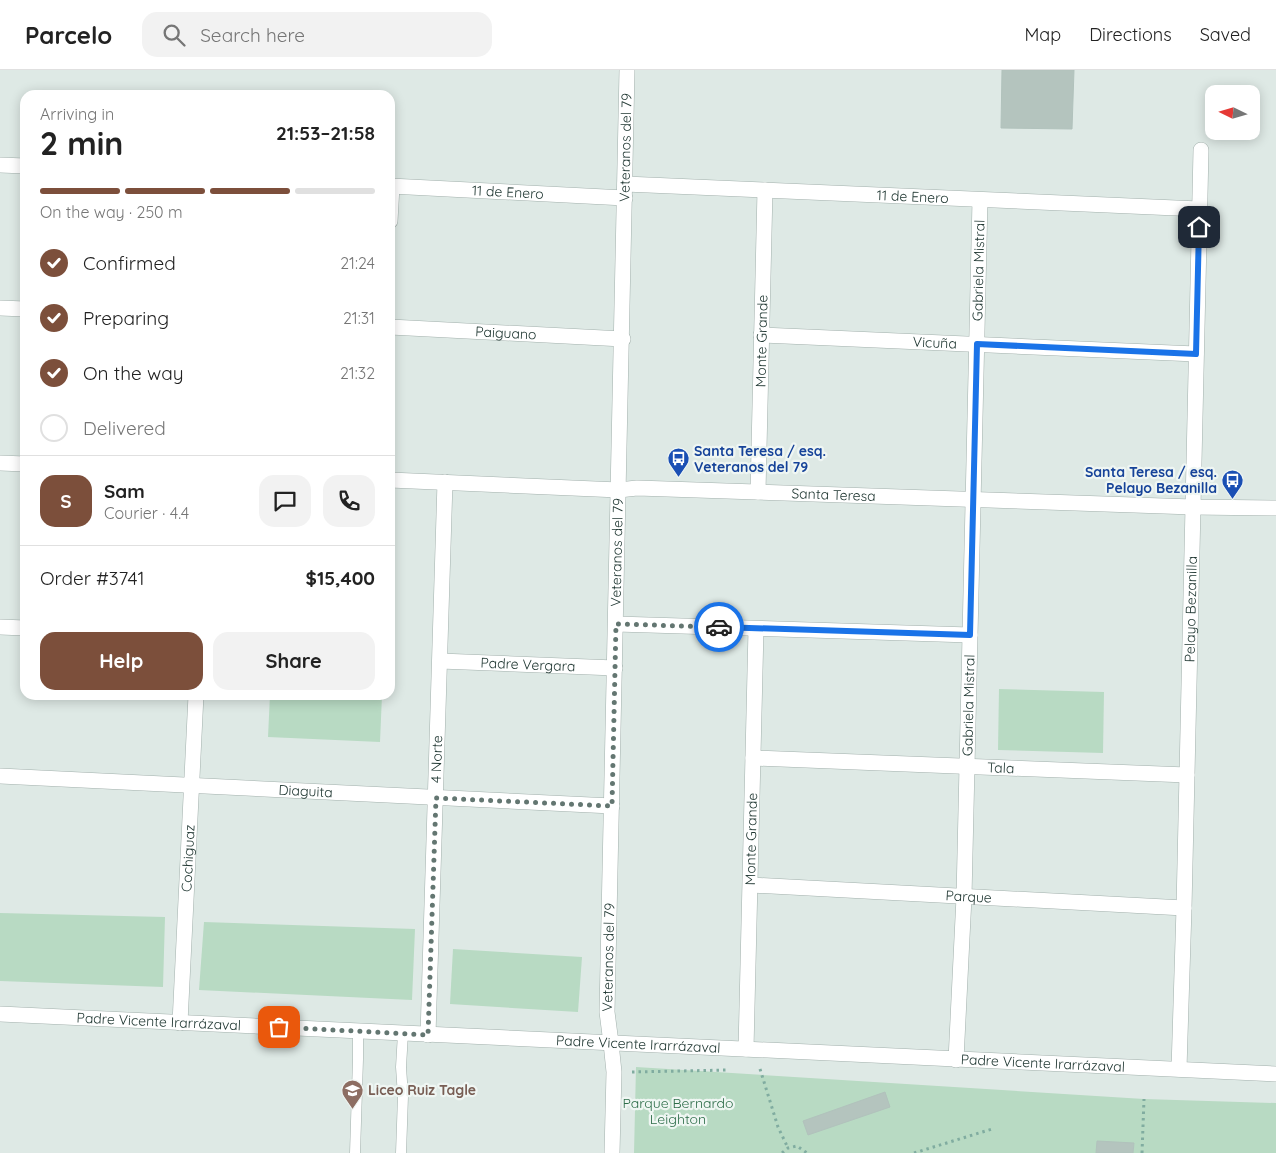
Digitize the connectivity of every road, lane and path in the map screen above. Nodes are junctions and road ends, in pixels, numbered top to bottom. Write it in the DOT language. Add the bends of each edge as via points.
graph roads {
  1 [pos="627,70"];
  2 [pos="1201,150"];
  3 [pos="0,165"];
  4 [pos="20,166"];
  5 [pos="395,186"];
  6 [pos="765,190"];
  7 [pos="625,191"];
  8 [pos="980,200"];
  9 [pos="1200,209"];
  10 [pos="0,308"];
  11 [pos="20,309"];
  12 [pos="395,327"];
  13 [pos="762,335"];
  14 [pos="622,339"];
  15 [pos="977,344"];
  16 [pos="1196,354"];
  17 [pos="0,463"];
  18 [pos="20,464"];
  19 [pos="395,480"];
  20 [pos="444,482"];
  21 [pos="619,490"];
  22 [pos="758,492"];
  23 [pos="973,500"];
  24 [pos="1193,507"];
  25 [pos="1276,508"];
  26 [pos="616,624"];
  27 [pos="0,627"];
  28 [pos="20,628"];
  29 [pos="756,628"];
  30 [pos="970,635"];
  31 [pos="440,661"];
  32 [pos="615,668"];
  33 [pos="196,700"];
  34 [pos="753,758"];
  35 [pos="967,766"];
  36 [pos="1187,775"];
  37 [pos="0,776"];
  38 [pos="192,786"];
  39 [pos="436,798"];
  40 [pos="612,806"];
  41 [pos="751,885"];
  42 [pos="964,896"];
  43 [pos="1184,908"];
  44 [pos="0,1014"];
  45 [pos="180,1023"];
  46 [pos="358,1031"];
  47 [pos="403,1033"];
  48 [pos="428,1035"];
  49 [pos="611,1043"];
  50 [pos="746,1049"];
  51 [pos="956,1060"];
  52 [pos="1179,1069"];
  53 [pos="731,1070"];
  54 [pos="751,1070"];
  55 [pos="614,1072"];
  56 [pos="1276,1074"];
  57 [pos="1144,1098"];
  58 [pos="992,1129"];
  59 [pos="788,1148"];
  60 [pos="355,1153"];
  61 [pos="401,1153"];
  62 [pos="612,1153"];
  63 [pos="782,1153"];
  64 [pos="807,1153"];
  65 [pos="914,1153"];
  66 [pos="1142,1153"];
  1 -- 7 [label="street, Veteranos del 79"];
  2 -- 9 [label="street, Pelayo Bezanilla"];
  3 -- 4 [label="street"];
  5 -- 7 [label="street, 11 de Enero"];
  6 -- 7 [label="street, 11 de Enero"];
  6 -- 8 [label="street, 11 de Enero"];
  6 -- 13 [label="street, Monte Grande"];
  7 -- 14 [label="street, Veteranos del 79"];
  8 -- 9 [label="street, 11 de Enero"];
  8 -- 15 [label="street, Gabriela Mistral"];
  9 -- 16 [label="street, Pelayo Bezanilla"];
  10 -- 11 [label="street"];
  12 -- 14 [label="street, Paiguano"];
  13 -- 15 [label="street, Vicuña"];
  13 -- 22 [label="street, Monte Grande"];
  14 -- 21 [label="street, Veteranos del 79"];
  15 -- 16 [label="street, Vicuña"];
  15 -- 23 [label="street, Gabriela Mistral"];
  16 -- 24 [label="street, Pelayo Bezanilla"];
  17 -- 18 [label="street"];
  19 -- 20 [label="street, Santa Teresa"];
  20 -- 21 [label="street, Santa Teresa"];
  20 -- 31 [label="street, 4 Norte"];
  21 -- 22 [label="street, Santa Teresa"];
  21 -- 26 [label="street, Veteranos del 79"];
  22 -- 23 [label="street, Santa Teresa"];
  23 -- 24 [label="street, Santa Teresa"];
  23 -- 30 [label="street, Gabriela Mistral"];
  24 -- 25 [label="street, Santa Teresa"];
  24 -- 36 [label="street, Pelayo Bezanilla"];
  26 -- 29 [label="street"];
  26 -- 32 [label="street, Veteranos del 79"];
  27 -- 28 [label="street"];
  29 -- 30 [label="street"];
  29 -- 34 [label="street, Monte Grande"];
  30 -- 35 [label="street, Gabriela Mistral"];
  31 -- 32 [label="street, Padre Vergara"];
  31 -- 39 [label="street, 4 Norte"];
  32 -- 40 [label="street, Veteranos del 79"];
  33 -- 38 [label="street, Cochiguaz"];
  34 -- 35 [label="street, Tala"];
  34 -- 41 [label="street, Monte Grande"];
  35 -- 36 [label="street, Tala"];
  35 -- 42 [label="street, Gabriela Mistral"];
  36 -- 43 [label="street, Pelayo Bezanilla"];
  37 -- 38 [label="street, Diaguita"];
  38 -- 39 [label="street, Diaguita"];
  38 -- 45 [label="street, Cochiguaz"];
  39 -- 40 [label="street, Diaguita"];
  39 -- 48 [label="street, 4 Norte"];
  40 -- 49 [label="street, Veteranos del 79" via="607,1012"];
  41 -- 42 [label="street, Parque"];
  41 -- 50 [label="street, Monte Grande"];
  42 -- 43 [label="street, Parque"];
  42 -- 51 [label="street, Gabriela Mistral"];
  43 -- 52 [label="street, Pelayo Bezanilla"];
  44 -- 45 [label="street, Padre Vicente Irarrázaval"];
  45 -- 46 [label="street, Padre Vicente Irarrázaval"];
  46 -- 47 [label="street, Padre Vicente Irarrázaval"];
  46 -- 60 [label="lane"];
  47 -- 48 [label="street, Padre Vicente Irarrázaval"];
  47 -- 61 [label="lane"];
  48 -- 49 [label="street, Padre Vicente Irarrázaval"];
  49 -- 50 [label="street, Padre Vicente Irarrázaval"];
  49 -- 55 [label="street, Veteranos del 79"];
  50 -- 51 [label="street, Padre Vicente Irarrázaval"];
  51 -- 52 [label="street, Padre Vicente Irarrázaval"];
  52 -- 56 [label="street, Padre Vicente Irarrázaval"];
  53 -- 55 [label="path"];
  54 -- 59 [label="path" via="760,1069"];
  55 -- 62 [label="street, Veteranos del 79"];
  57 -- 66 [label="path"];
  58 -- 65 [label="path"];
  59 -- 63 [label="path"];
  59 -- 64 [label="path" via="797,1146"];
}
